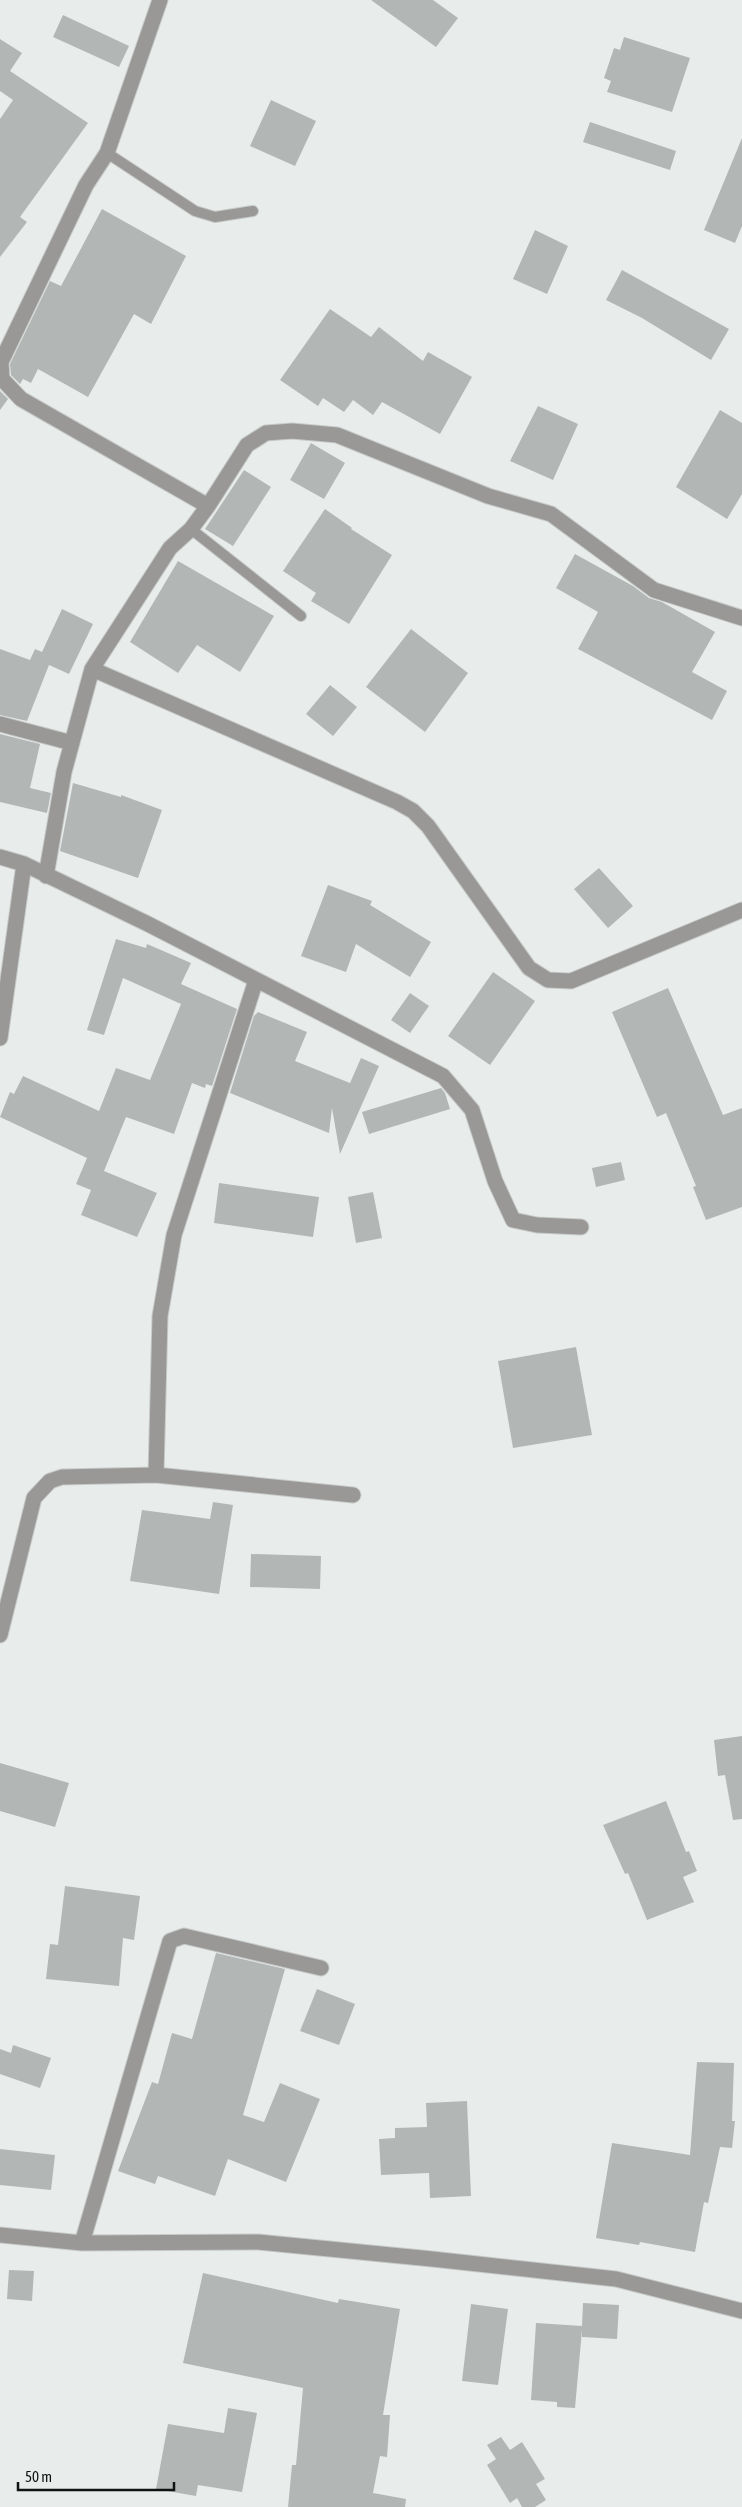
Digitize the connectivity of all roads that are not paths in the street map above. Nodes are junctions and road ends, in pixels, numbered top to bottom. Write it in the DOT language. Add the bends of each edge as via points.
graph roads {
  1 [pos="160,0"];
  2 [pos="107,153"];
  3 [pos="252,211"];
  4 [pos="208,506"];
  5 [pos="191,529"];
  6 [pos="302,616"];
  7 [pos="742,618"];
  8 [pos="92,669"];
  9 [pos="0,724"];
  10 [pos="72,743"];
  11 [pos="0,857"];
  12 [pos="24,864"];
  13 [pos="46,876"];
  14 [pos="742,910"];
  15 [pos="256,980"];
  16 [pos="0,1038"];
  17 [pos="581,1227"];
  18 [pos="156,1475"];
  19 [pos="354,1495"];
  20 [pos="0,1634"];
  21 [pos="321,1968"];
  22 [pos="0,2235"];
  23 [pos="82,2243"];
  24 [pos="742,2311"];
  1 -- 2 [label="street"];
  2 -- 3 [label="lane" via="195,211 215,217"];
  2 -- 4 [label="street" via="86,185 1,362 2,379 21,399"];
  4 -- 5 [label="street"];
  4 -- 7 [label="street" via="247,444 266,434 292,431 337,434 488,496 551,514 654,590"];
  5 -- 6 [label="lane"];
  5 -- 8 [label="street" via="170,548"];
  8 -- 10 [label="street"];
  8 -- 14 [label="street" via="413,811 428,826 529,968 548,980 571,981"];
  9 -- 10 [label="street"];
  10 -- 13 [label="street"];
  11 -- 12 [label="street"];
  12 -- 13 [label="street"];
  12 -- 16 [label="street"];
  13 -- 15 [label="street"];
  15 -- 17 [label="street" via="443,1076 472,1110 513,1220 537,1225"];
  15 -- 18 [label="street" via="174,1235 160,1316"];
  18 -- 19 [label="street"];
  18 -- 20 [label="street" via="62,1477 41,1488 34,1498"];
  21 -- 23 [label="street" via="184,1936 170,1941"];
  22 -- 23 [label="street"];
  23 -- 24 [label="street" via="258,2242 432,2259 616,2279"];
}
